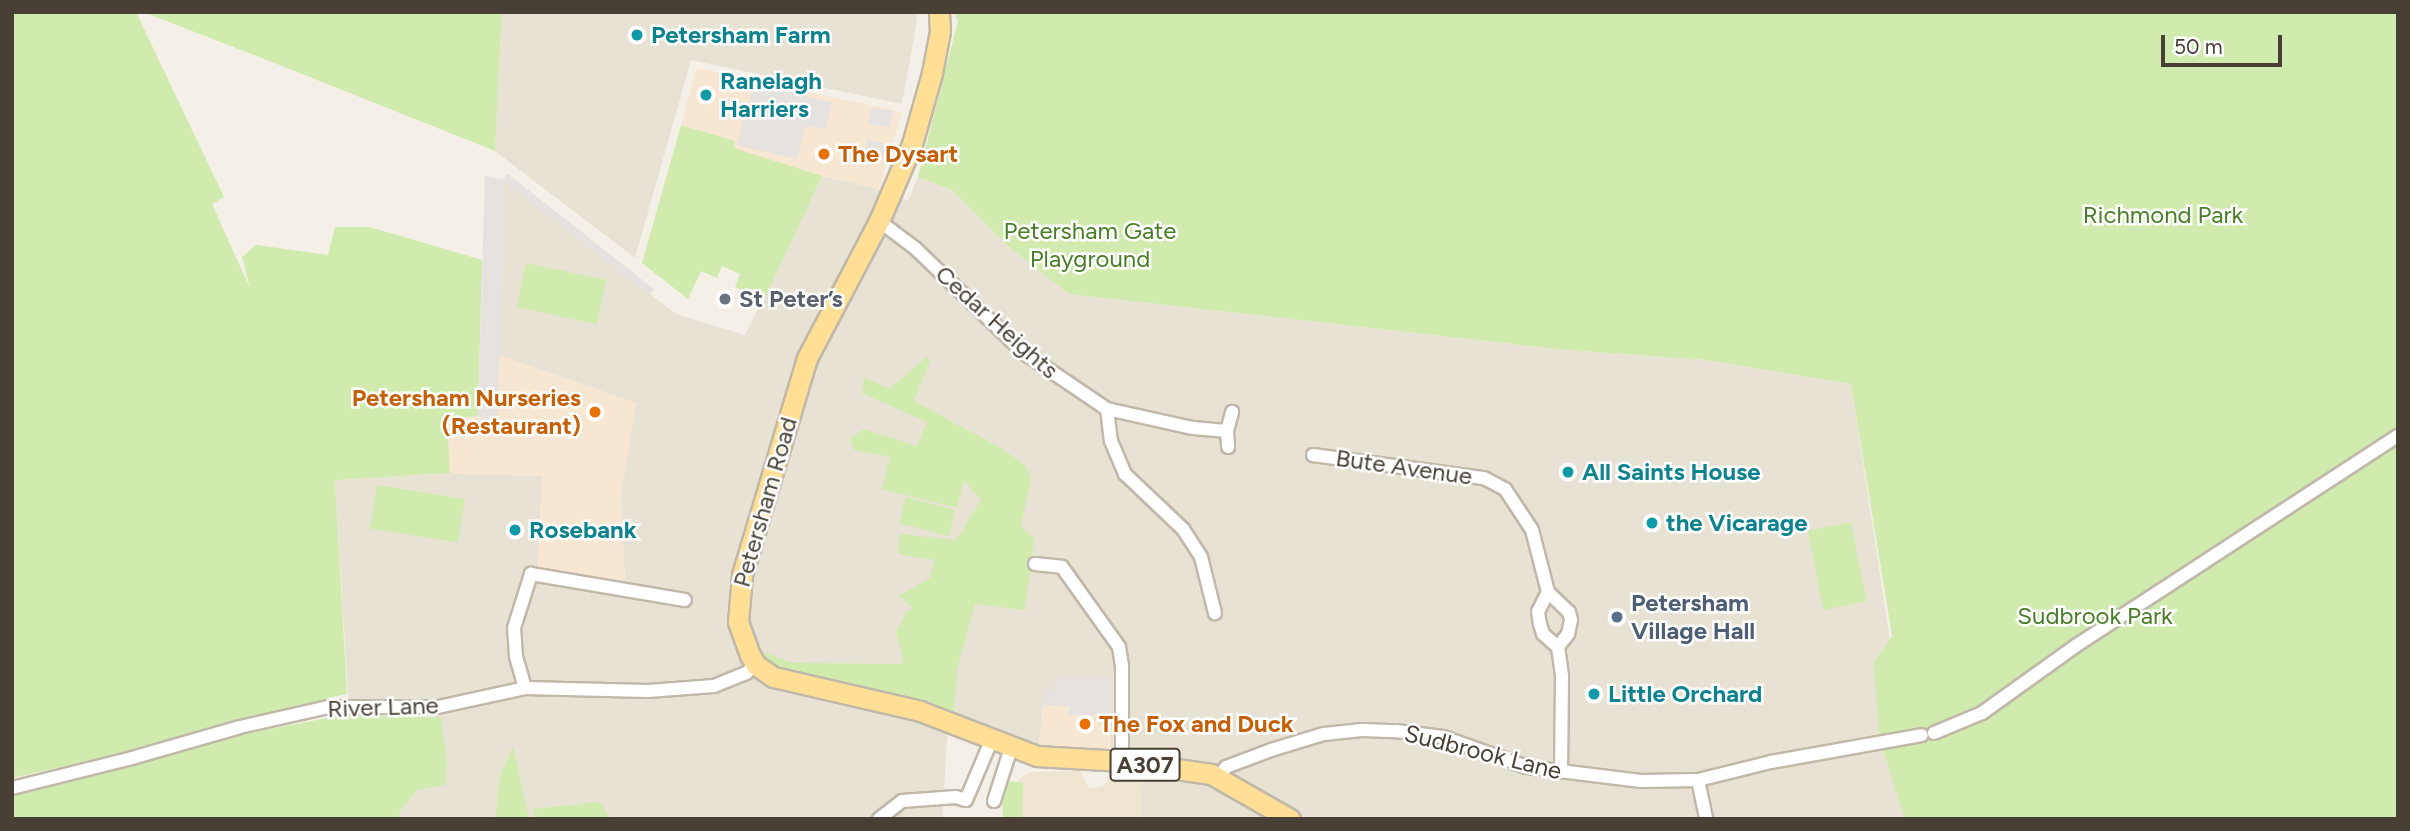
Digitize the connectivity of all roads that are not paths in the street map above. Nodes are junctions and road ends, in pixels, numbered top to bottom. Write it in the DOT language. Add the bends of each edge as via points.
graph roads {
  1 [pos="939,12"];
  2 [pos="879,221"];
  3 [pos="1107,409"];
  4 [pos="1232,412"];
  5 [pos="1227,431"];
  6 [pos="2398,436"];
  7 [pos="1228,447"];
  8 [pos="1313,455"];
  9 [pos="1035,564"];
  10 [pos="1548,592"];
  11 [pos="685,600"];
  12 [pos="1215,613"];
  13 [pos="1558,647"];
  14 [pos="756,665"];
  15 [pos="525,688"];
  16 [pos="991,741"];
  17 [pos="1011,748"];
  18 [pos="1122,761"];
  19 [pos="1562,772"];
  20 [pos="1219,778"];
  21 [pos="1698,780"];
  22 [pos="12,788"];
  23 [pos="994,802"];
  24 [pos="879,819"];
  25 [pos="1290,819"];
  26 [pos="1706,819"];
  1 -- 2 [label="main road, Petersham Road" via="938,44 927,92 904,166"];
  2 -- 3 [label="street, Cedar Heights" via="915,248 1024,353"];
  2 -- 14 [label="main road, Petersham Road" via="807,358 743,575 738,622"];
  3 -- 5 [label="street, Cedar Heights"];
  3 -- 12 [label="street" via="1111,441 1125,474 1183,529 1201,557"];
  4 -- 5 [label="street"];
  5 -- 7 [label="street"];
  6 -- 21 [label="street, Sudbrook Lane" via="2077,645 1982,713 1928,734"];
  8 -- 10 [label="street, Bute Avenue" via="1484,478 1505,489 1532,530"];
  9 -- 18 [label="street" via="1062,567 1119,647"];
  10 -- 13 [label="street, Bute Avenue" via="1538,612 1540,624 1543,634"];
  10 -- 13 [label="street, Bute Avenue" via="1569,612 1571,620 1568,635"];
  11 -- 15 [label="street" via="531,574 514,628"];
  13 -- 19 [label="street, Bute Avenue"];
  14 -- 15 [label="street, River Lane" via="714,686 648,691"];
  14 -- 16 [label="main road, A307" via="773,677 920,711"];
  15 -- 22 [label="street, River Lane" via="438,707 328,707"];
  16 -- 17 [label="main road, A307"];
  16 -- 24 [label="street" via="966,800 902,801"];
  17 -- 18 [label="main road, A307" via="1045,758"];
  17 -- 23 [label="street"];
  18 -- 20 [label="main road, A307" via="1200,771"];
  19 -- 20 [label="street, Sudbrook Lane" via="1527,767 1443,737 1362,730 1324,734 1271,750 1226,767"];
  19 -- 21 [label="street, Sudbrook Lane" via="1641,781"];
  20 -- 25 [label="main road, A307"];
  21 -- 26 [label="street"];
}
